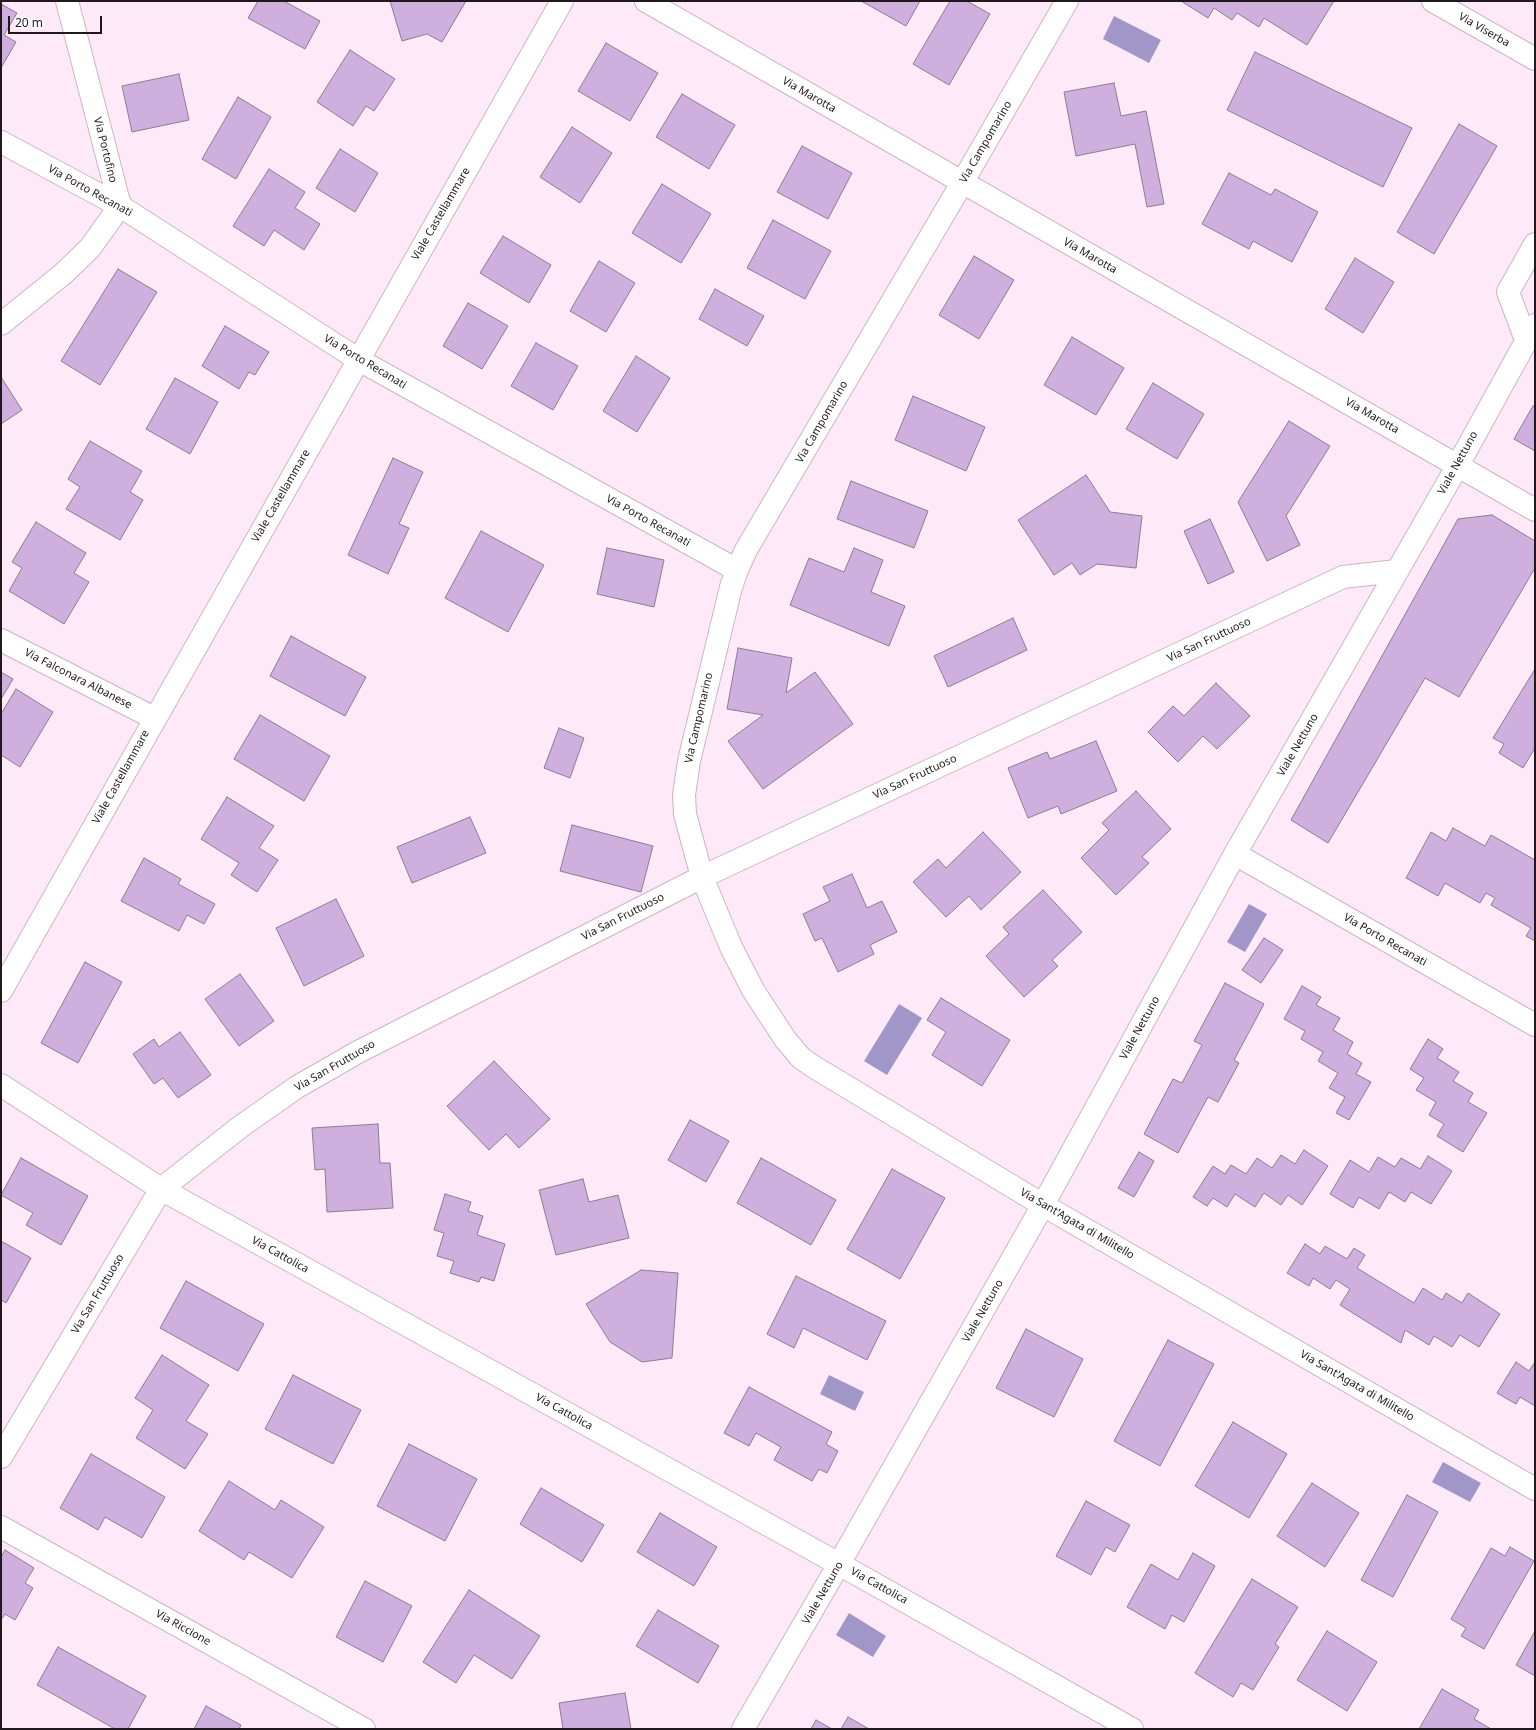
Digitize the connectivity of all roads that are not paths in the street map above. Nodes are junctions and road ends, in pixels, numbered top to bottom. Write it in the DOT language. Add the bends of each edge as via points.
graph roads {
  1 [pos="67,1"];
  2 [pos="562,1"];
  3 [pos="646,1"];
  4 [pos="1067,1"];
  5 [pos="1433,1"];
  6 [pos="1535,59"];
  7 [pos="1,142"];
  8 [pos="962,183"];
  9 [pos="120,206"];
  10 [pos="1535,244"];
  11 [pos="1,324"];
  12 [pos="1530,333"];
  13 [pos="359,360"];
  14 [pos="1458,465"];
  15 [pos="1535,510"];
  16 [pos="737,570"];
  17 [pos="1396,571"];
  18 [pos="1,640"];
  19 [pos="154,718"];
  20 [pos="1235,854"];
  21 [pos="702,877"];
  22 [pos="1,991"];
  23 [pos="1535,1025"];
  24 [pos="1,1086"];
  25 [pos="161,1189"];
  26 [pos="1043,1205"];
  27 [pos="1,1457"];
  28 [pos="1535,1489"];
  29 [pos="1,1527"];
  30 [pos="839,1564"];
  31 [pos="364,1729"];
  32 [pos="744,1729"];
  33 [pos="1132,1729"];
  1 -- 9 [label="street, Via Portofino"];
  2 -- 13 [label="street, Viale Castellammare"];
  3 -- 8 [label="street, Via Marotta"];
  4 -- 8 [label="street, Via Campomarino"];
  5 -- 6 [label="street, Via Viserba"];
  7 -- 9 [label="street, Via Porto Recanati"];
  8 -- 14 [label="street, Via Marotta"];
  8 -- 16 [label="street, Via Campomarino" via="746,550"];
  9 -- 11 [label="street" via="90,248 63,274"];
  9 -- 13 [label="street, Via Porto Recanati"];
  10 -- 12 [label="street" via="1508,292"];
  12 -- 14 [label="street, Viale Nettuno"];
  13 -- 16 [label="street, Via Porto Recanati"];
  13 -- 19 [label="street, Viale Castellammare"];
  14 -- 15 [label="street, Via Marotta"];
  14 -- 17 [label="street, Viale Nettuno"];
  16 -- 21 [label="street, Via Campomarino" via="689,761 684,795 686,819"];
  17 -- 20 [label="street, Viale Nettuno"];
  17 -- 21 [label="street, Via San Fruttuoso" via="1343,577"];
  18 -- 19 [label="street, Via Falconara Albanese"];
  19 -- 22 [label="street, Viale Castellammare"];
  20 -- 23 [label="street, Via Porto Recanati"];
  20 -- 26 [label="street, Viale Nettuno"];
  21 -- 25 [label="street, Via San Fruttuoso" via="327,1069 268,1106"];
  21 -- 26 [label="street, Via Sant'Agata di Militello" via="731,947 753,990 785,1040 801,1058 830,1078"];
  24 -- 25 [label="street, Via Cattolica"];
  25 -- 27 [label="street, Via San Fruttuoso"];
  25 -- 30 [label="street, Via Cattolica"];
  26 -- 28 [label="street, Via Sant'Agata di Militello"];
  26 -- 30 [label="street, Viale Nettuno"];
  29 -- 31 [label="street, Via Riccione"];
  30 -- 32 [label="street, Viale Nettuno"];
  30 -- 33 [label="street, Via Cattolica"];
}
